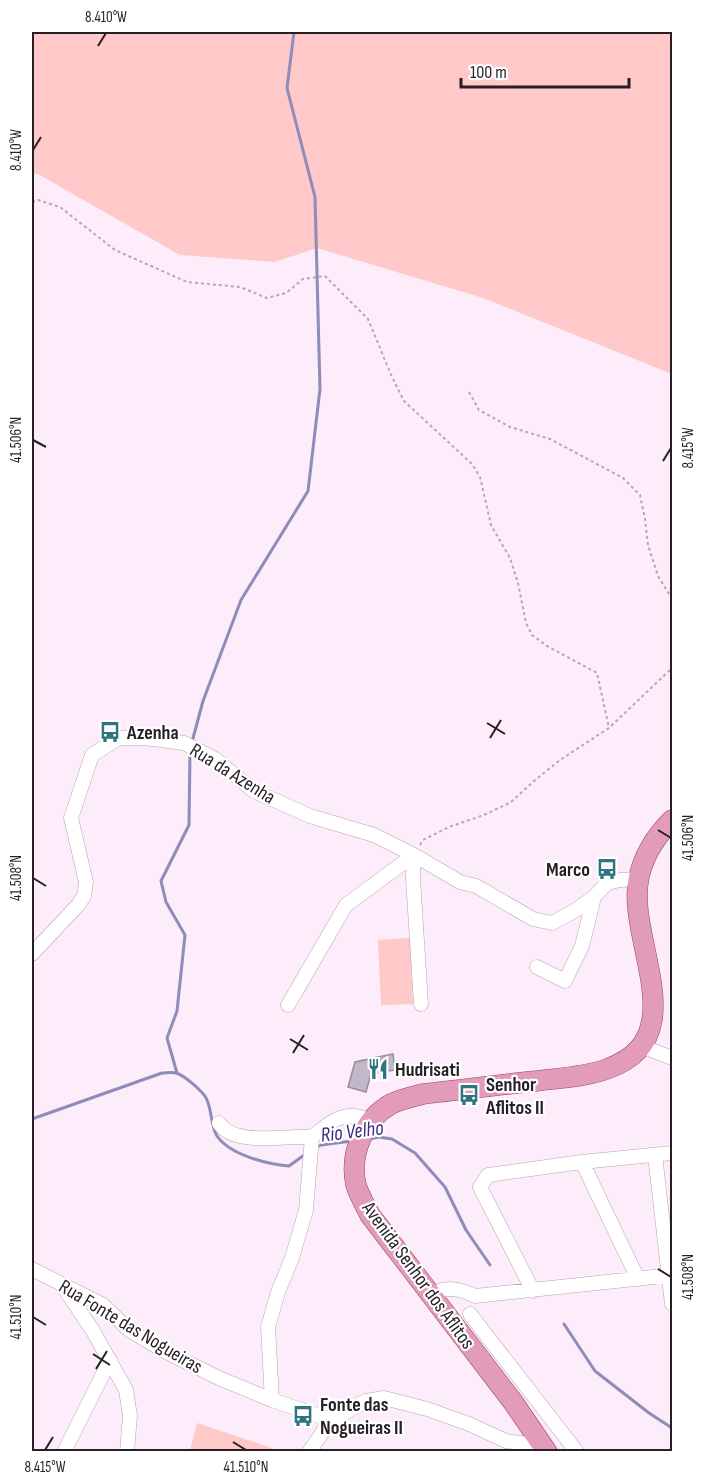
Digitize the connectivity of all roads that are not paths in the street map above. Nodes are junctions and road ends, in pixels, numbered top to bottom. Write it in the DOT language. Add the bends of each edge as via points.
graph roads {
  1 [pos="672,820"];
  2 [pos="414,855"];
  3 [pos="638,879"];
  4 [pos="594,897"];
  5 [pos="32,954"];
  6 [pos="537,967"];
  7 [pos="422,1004"];
  8 [pos="288,1005"];
  9 [pos="641,1046"];
  10 [pos="672,1059"];
  11 [pos="370,1122"];
  12 [pos="219,1123"];
  13 [pos="312,1137"];
  14 [pos="672,1153"];
  15 [pos="655,1155"];
  16 [pos="582,1162"];
  17 [pos="32,1269"];
  18 [pos="671,1276"];
  19 [pos="638,1279"];
  20 [pos="61,1284"];
  21 [pos="533,1291"];
  22 [pos="431,1295"];
  23 [pos="475,1296"];
  24 [pos="672,1304"];
  25 [pos="462,1320"];
  26 [pos="110,1360"];
  27 [pos="272,1400"];
  28 [pos="332,1420"];
  29 [pos="543,1445"];
  30 [pos="64,1452"];
  31 [pos="127,1452"];
  32 [pos="309,1452"];
  33 [pos="577,1452"];
  1 -- 3 [label="main road" via="645,856"];
  2 -- 4 [label="street" via="533,919 552,923"];
  2 -- 5 [label="street, Rua da Azenha" via="374,835 310,816 254,791 215,759 184,743 119,738 92,755 71,818 86,882 84,896"];
  2 -- 7 [label="street"];
  2 -- 8 [label="street" via="346,905"];
  3 -- 4 [label="street" via="607,883"];
  3 -- 9 [label="main road" via="638,910 654,1009 650,1030"];
  4 -- 6 [label="street" via="582,946 566,981"];
  9 -- 10 [label="street"];
  9 -- 11 [label="main road, Avenida Senhor dos Aflitos" via="629,1058 607,1069 403,1099"];
  11 -- 13 [label="street" via="362,1117 334,1119"];
  11 -- 22 [label="main road, Avenida Senhor dos Aflitos" via="356,1155 356,1185 376,1224"];
  12 -- 13 [label="street" via="223,1130 235,1135"];
  13 -- 27 [label="street" via="306,1210 268,1327"];
  14 -- 15 [label="street"];
  15 -- 16 [label="street"];
  15 -- 18 [label="street"];
  16 -- 19 [label="street"];
  16 -- 21 [label="street" via="488,1175 480,1187"];
  17 -- 20 [label="street, Rua Fonte das Nogueiras"];
  18 -- 19 [label="street"];
  18 -- 24 [label="street"];
  19 -- 21 [label="street"];
  20 -- 26 [label="street"];
  20 -- 27 [label="street, Rua Fonte das Nogueiras" via="103,1305 129,1330 166,1352"];
  21 -- 23 [label="street"];
  22 -- 23 [label="street" via="442,1289 455,1289"];
  22 -- 25 [label="main road, Avenida Senhor dos Aflitos"];
  23 -- 25 [label="street" via="474,1306"];
  25 -- 29 [label="main road, Avenida Senhor dos Aflitos"];
  25 -- 33 [label="street"];
  26 -- 30 [label="street"];
  26 -- 31 [label="street" via="126,1390 130,1416"];
  27 -- 28 [label="street, Rua Fonte das Nogueiras"];
  28 -- 29 [label="street" via="366,1401 384,1398 470,1424 506,1441"];
  28 -- 32 [label="street"];
}
